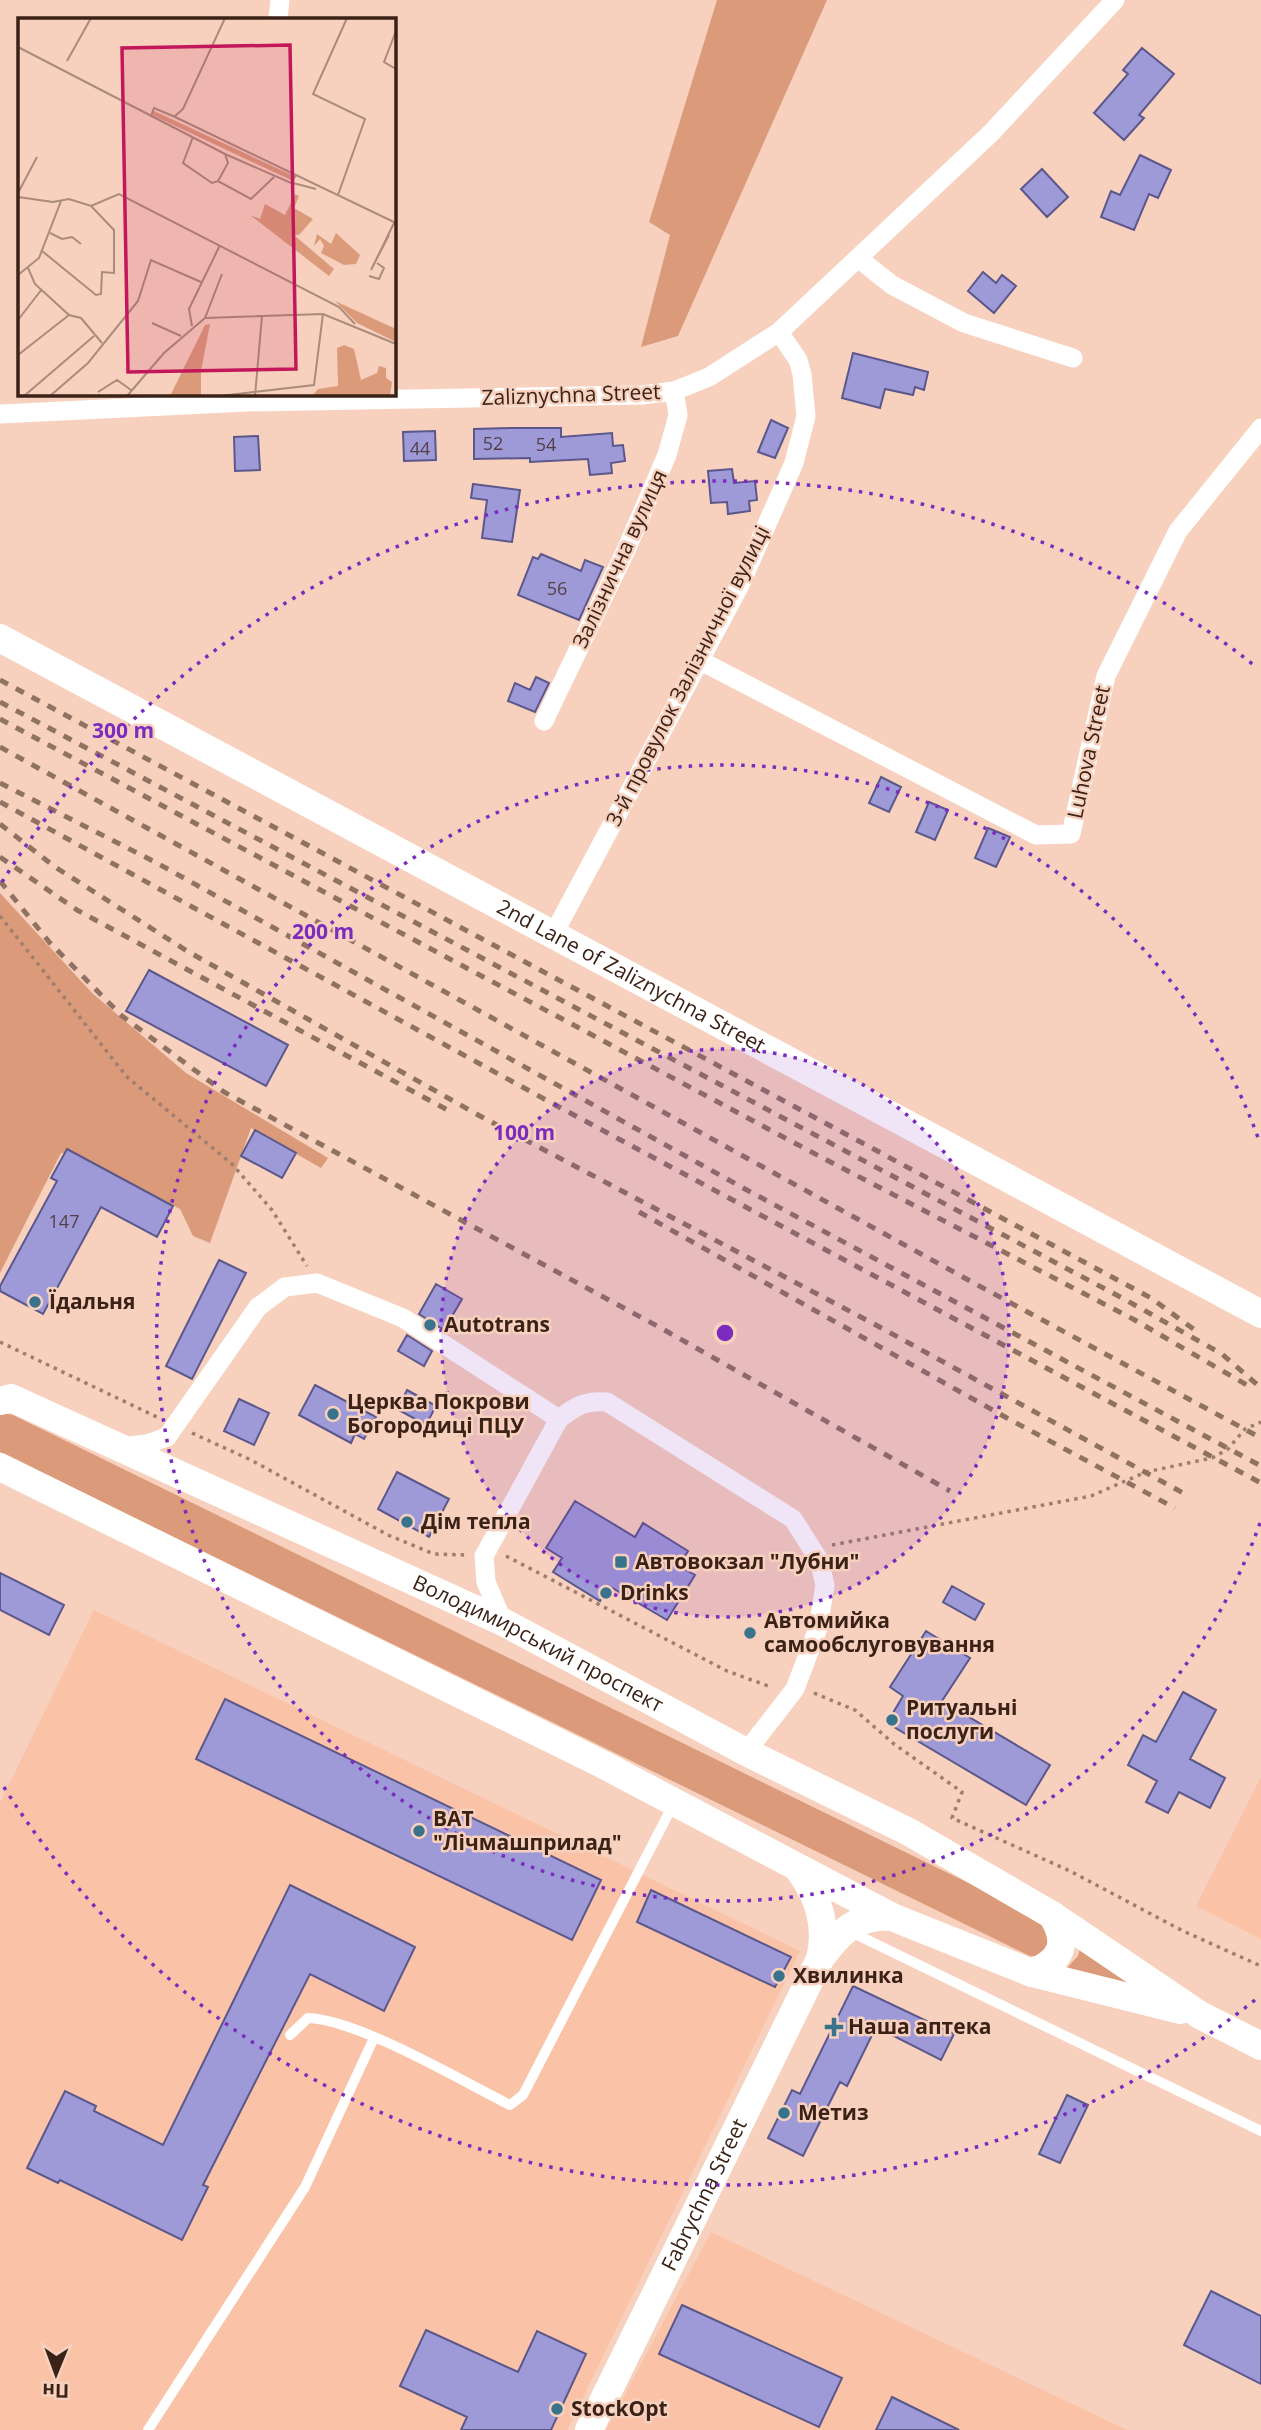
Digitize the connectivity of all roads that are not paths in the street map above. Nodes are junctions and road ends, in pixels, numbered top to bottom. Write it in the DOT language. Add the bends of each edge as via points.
graph roads {
  1 [pos="280,0"];
  2 [pos="1115,0"];
  3 [pos="278,18"];
  4 [pos="858,258"];
  5 [pos="779,332"];
  6 [pos="1073,359"];
  7 [pos="674,391"];
  8 [pos="247,398"];
  9 [pos="0,414"];
  10 [pos="1261,428"];
  11 [pos="0,638"];
  12 [pos="699,660"];
  13 [pos="544,721"];
  14 [pos="553,935"];
  15 [pos="1261,1314"];
  16 [pos="4,1398"];
  17 [pos="559,1419"];
  18 [pos="117,1447"];
  19 [pos="0,1467"];
  20 [pos="503,1622"];
  21 [pos="746,1752"];
  22 [pos="674,1803"];
  23 [pos="800,1871"];
  24 [pos="1052,1915"];
  25 [pos="892,1917"];
  26 [pos="834,1923"];
  27 [pos="1032,1973"];
  28 [pos="1200,2015"];
  29 [pos="290,2035"];
  30 [pos="374,2038"];
  31 [pos="1261,2046"];
  32 [pos="1261,2131"];
  33 [pos="148,2430"];
  34 [pos="589,2430"];
  1 -- 3 [label="street"];
  2 -- 4 [label="street, Zaliznychna Street" via="991,133"];
  4 -- 5 [label="street, Zaliznychna Street"];
  4 -- 6 [label="street" via="892,285 964,323"];
  5 -- 7 [label="street, Zaliznychna Street" via="709,377"];
  5 -- 12 [label="street, 3-й провулок Залізничної вулиці" via="802,374 806,416 794,463 740,585"];
  7 -- 8 [label="street, Zaliznychna Street"];
  7 -- 13 [label="street, Залізнична вулиця" via="678,415 667,455"];
  8 -- 9 [label="street, Zaliznychna Street"];
  10 -- 12 [label="street, Luhova Street" via="1178,531 1105,676 1072,834 1036,835"];
  11 -- 14 [label="main road, 2nd Lane of Zaliznychna Street"];
  12 -- 14 [label="street, 3-й провулок Залізничної вулиці"];
  14 -- 15 [label="main road, 2nd Lane of Zaliznychna Street"];
  16 -- 18 [label="main road, Володимирський проспект"];
  17 -- 18 [label="street" via="403,1318 317,1283 285,1287 258,1307 167,1437"];
  17 -- 20 [label="street" via="484,1556 486,1582"];
  17 -- 21 [label="street" via="590,1400 607,1402 793,1519 813,1549 825,1585 818,1628 795,1689"];
  18 -- 20 [label="main road, Володимирський проспект"];
  19 -- 22 [label="main road, Володимирський проспект"];
  20 -- 21 [label="main road, Володимирський проспект"];
  21 -- 24 [label="main road, Володимирський проспект" via="909,1832"];
  22 -- 23 [label="main road, Володимирський проспект"];
  22 -- 30 [label="lane" via="523,2095 510,2105"];
  23 -- 25 [label="main road, Володимирський проспект"];
  23 -- 26 [label="main road"];
  24 -- 27 [label="main road" via="1062,1944 1058,1956"];
  24 -- 28 [label="main road, Володимирський проспект"];
  25 -- 26 [label="main road"];
  25 -- 27 [label="main road, Володимирський проспект"];
  26 -- 32 [label="lane"];
  26 -- 34 [label="main road, Fabrychna Street" via="821,1959"];
  27 -- 28 [label="main road, Володимирський проспект"];
  28 -- 31 [label="main road, Володимирський проспект"];
  29 -- 30 [label="lane" via="308,2018 326,2019"];
  30 -- 33 [label="lane" via="306,2187"];
}
